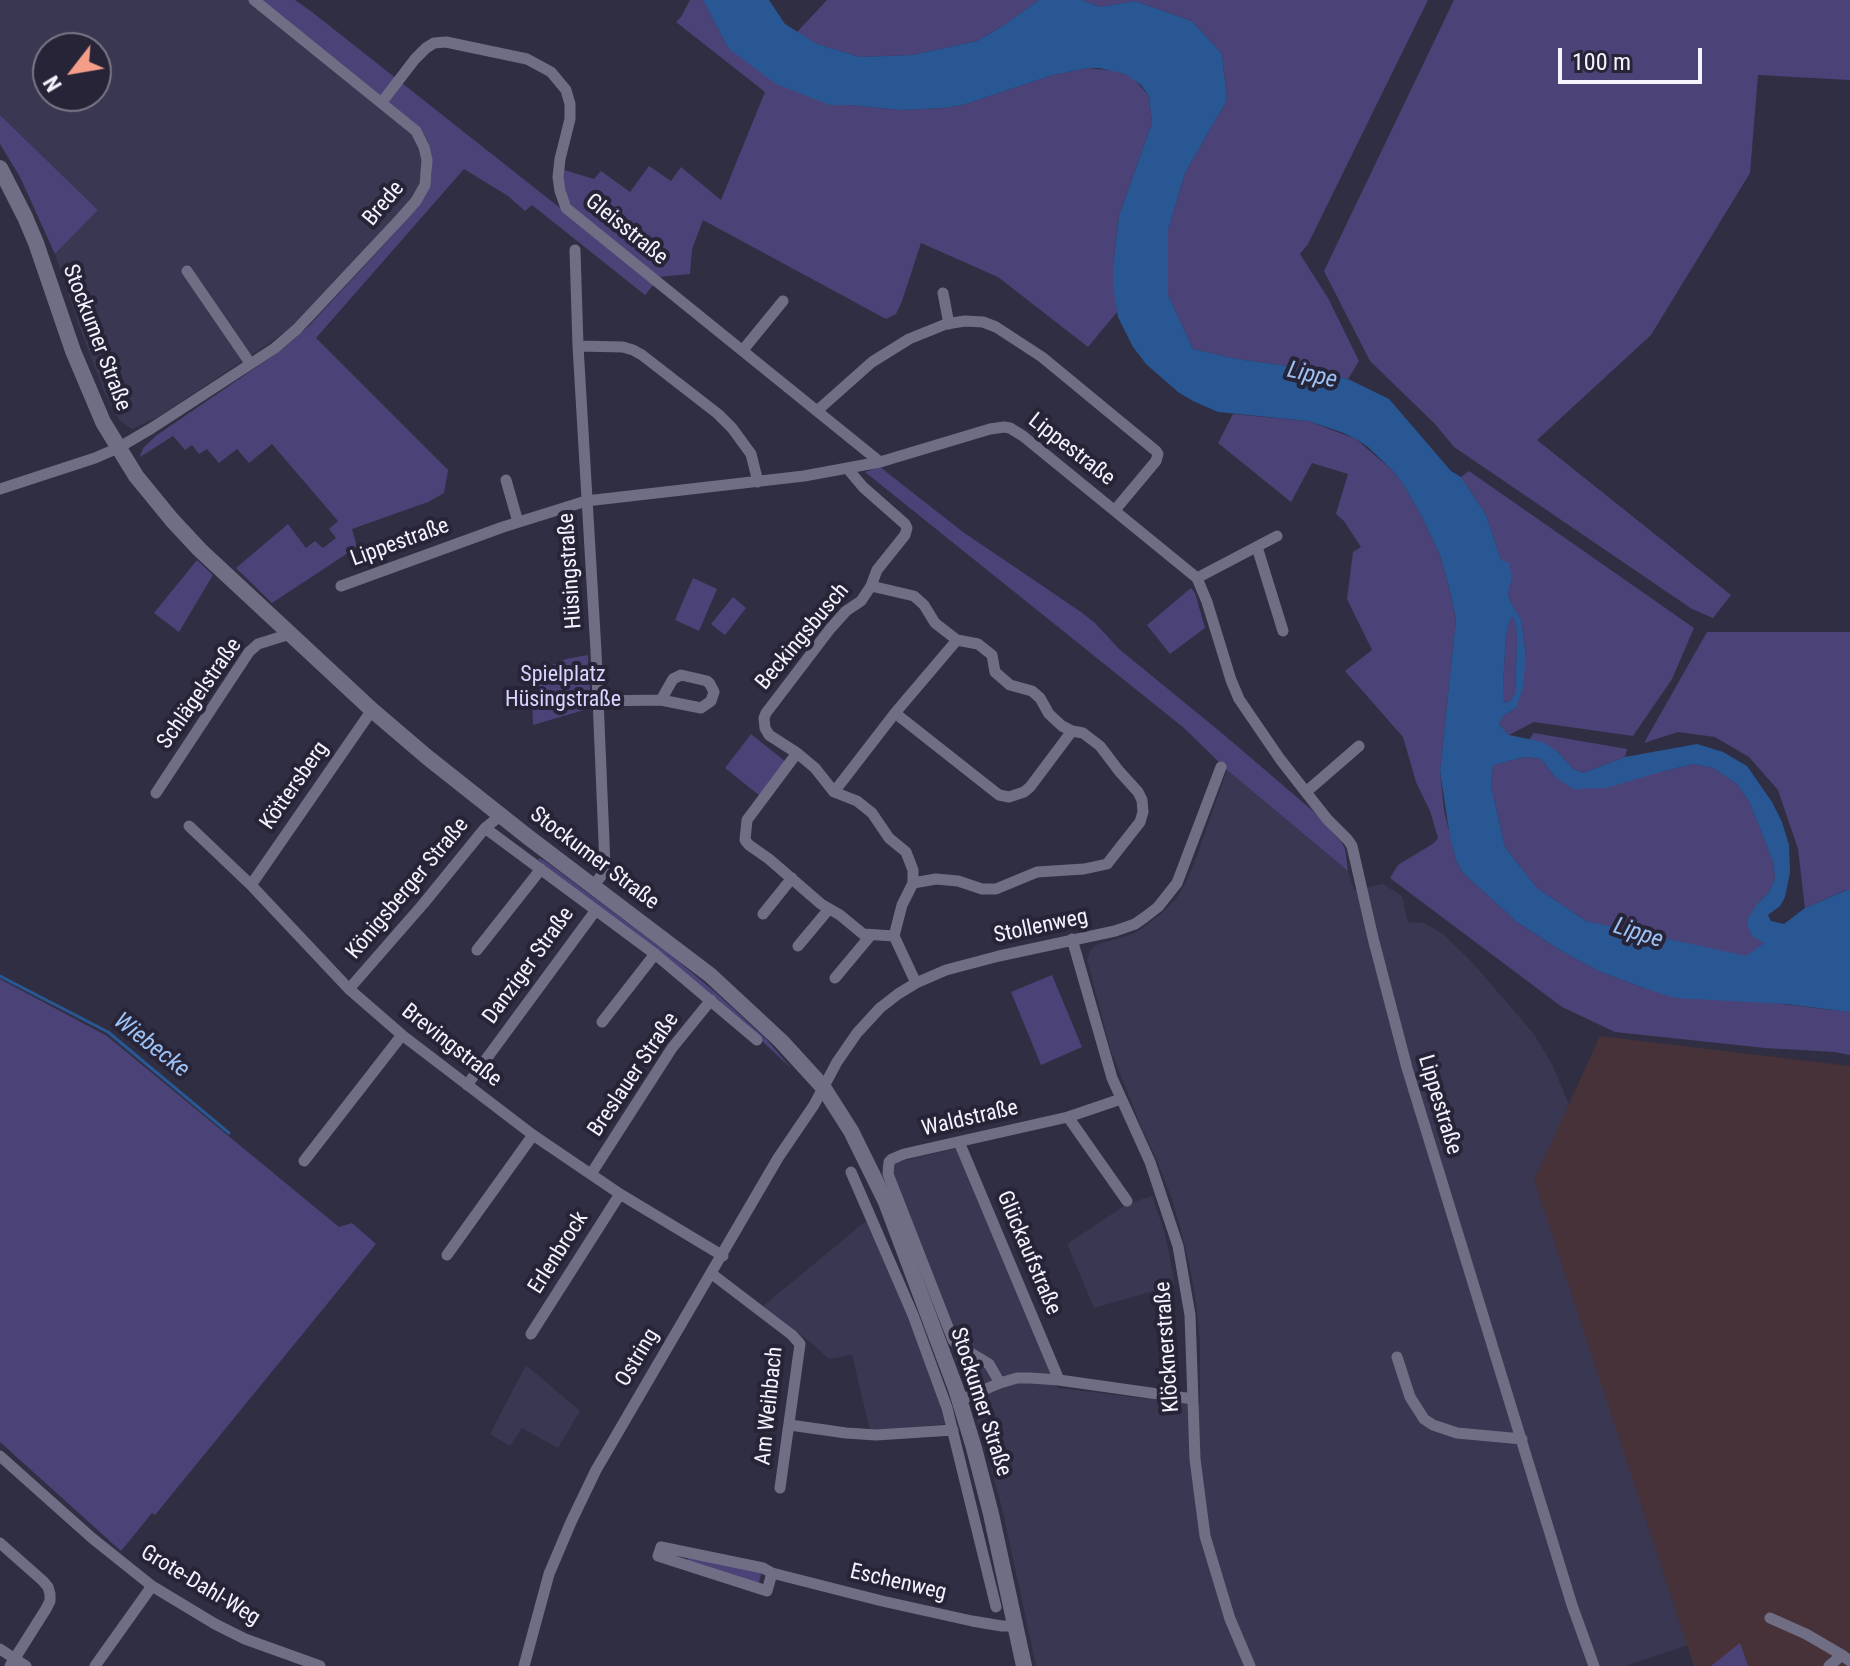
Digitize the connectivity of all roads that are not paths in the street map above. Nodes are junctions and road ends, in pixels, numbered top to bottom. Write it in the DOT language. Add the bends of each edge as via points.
graph roads {
  1 [pos="254,0"];
  2 [pos="382,102"];
  3 [pos="0,168"];
  4 [pos="575,250"];
  5 [pos="187,271"];
  6 [pos="943,293"];
  7 [pos="783,301"];
  8 [pos="949,324"];
  9 [pos="578,346"];
  10 [pos="743,350"];
  11 [pos="250,363"];
  12 [pos="818,410"];
  13 [pos="118,448"];
  14 [pos="880,462"];
  15 [pos="847,468"];
  16 [pos="506,480"];
  17 [pos="758,482"];
  18 [pos="0,489"];
  19 [pos="586,501"];
  20 [pos="1115,510"];
  21 [pos="518,522"];
  22 [pos="1277,536"];
  23 [pos="1257,547"];
  24 [pos="1197,578"];
  25 [pos="341,586"];
  26 [pos="871,586"];
  27 [pos="1283,631"];
  28 [pos="290,634"];
  29 [pos="957,640"];
  30 [pos="661,700"];
  31 [pos="598,701"];
  32 [pos="372,710"];
  33 [pos="895,713"];
  34 [pos="1072,731"];
  35 [pos="1359,746"];
  36 [pos="797,753"];
  37 [pos="1221,767"];
  38 [pos="834,792"];
  39 [pos="1306,792"];
  40 [pos="156,793"];
  41 [pos="500,816"];
  42 [pos="189,826"];
  43 [pos="485,828"];
  44 [pos="541,869"];
  45 [pos="792,878"];
  46 [pos="913,883"];
  47 [pos="251,885"];
  48 [pos="593,886"];
  49 [pos="829,909"];
  50 [pos="596,910"];
  51 [pos="763,914"];
  52 [pos="871,935"];
  53 [pos="894,936"];
  54 [pos="1072,939"];
  55 [pos="798,946"];
  56 [pos="477,950"];
  57 [pos="655,954"];
  58 [pos="835,978"];
  59 [pos="916,983"];
  60 [pos="349,989"];
  61 [pos="711,1000"];
  62 [pos="602,1022"];
  63 [pos="402,1035"];
  64 [pos="757,1040"];
  65 [pos="467,1085"];
  66 [pos="823,1087"];
  67 [pos="1121,1099"];
  68 [pos="1068,1117"];
  69 [pos="533,1135"];
  70 [pos="959,1142"];
  71 [pos="304,1161"];
  72 [pos="888,1168"];
  73 [pos="851,1172"];
  74 [pos="591,1174"];
  75 [pos="620,1194"];
  76 [pos="1127,1201"];
  77 [pos="447,1255"];
  78 [pos="723,1256"];
  79 [pos="712,1274"];
  80 [pos="531,1334"];
  81 [pos="1397,1357"];
  82 [pos="1059,1380"];
  83 [pos="1000,1383"];
  84 [pos="1193,1399"];
  85 [pos="960,1400"];
  86 [pos="790,1425"];
  87 [pos="953,1430"];
  88 [pos="1522,1439"];
  89 [pos="0,1456"];
  90 [pos="780,1488"];
  91 [pos="0,1543"];
  92 [pos="772,1573"];
  93 [pos="152,1586"];
  94 [pos="996,1607"];
  95 [pos="1770,1618"];
  96 [pos="1015,1626"];
  97 [pos="0,1649"];
  98 [pos="1846,1658"];
  99 [pos="12,1662"];
  100 [pos="26,1666"];
  101 [pos="95,1666"];
  102 [pos="320,1666"];
  103 [pos="524,1666"];
  104 [pos="1024,1666"];
  105 [pos="1250,1666"];
  106 [pos="1594,1666"];
  107 [pos="1829,1666"];
  1 -- 2 [label="street, Brede"];
  2 -- 10 [label="street, Gleisstraße" via="434,43 527,59 551,72 570,104 558,177 566,208"];
  2 -- 11 [label="street, Brede" via="416,131 427,160 425,185 297,329"];
  3 -- 13 [label="main road, Stockumer Straße" via="36,243 87,387"];
  4 -- 9 [label="street, Hüsingstraße"];
  5 -- 11 [label="street"];
  6 -- 8 [label="street"];
  7 -- 10 [label="street"];
  8 -- 12 [label="street" via="882,355"];
  8 -- 20 [label="street" via="973,320 1011,336 1156,451 1156,461"];
  9 -- 17 [label="street" via="623,347 642,355 732,428 751,454"];
  9 -- 19 [label="street, Hüsingstraße"];
  10 -- 12 [label="street, Gleisstraße"];
  11 -- 13 [label="street, Brede"];
  12 -- 14 [label="street, Gleisstraße"];
  13 -- 18 [label="street, Brede"];
  13 -- 28 [label="main road, Stockumer Straße" via="172,520"];
  14 -- 15 [label="street, Lippestraße"];
  14 -- 20 [label="street, Lippestraße" via="990,429 1010,428"];
  15 -- 17 [label="street, Lippestraße"];
  15 -- 26 [label="street, Beckingsbusch" via="907,528"];
  16 -- 21 [label="street"];
  17 -- 19 [label="street, Lippestraße"];
  19 -- 21 [label="street, Lippestraße"];
  19 -- 31 [label="street, Hüsingstraße"];
  20 -- 24 [label="street, Lippestraße"];
  21 -- 25 [label="street, Lippestraße"];
  22 -- 23 [label="street"];
  23 -- 24 [label="street"];
  23 -- 27 [label="street"];
  24 -- 39 [label="street, Lippestraße" via="1235,691"];
  26 -- 29 [label="street, Beckingsbusch" via="914,596"];
  26 -- 36 [label="street, Beckingsbusch" via="830,629 766,713 769,735"];
  28 -- 32 [label="main road, Stockumer Straße"];
  28 -- 40 [label="street, Schlägelstraße" via="249,652"];
  29 -- 33 [label="street"];
  29 -- 34 [label="street, Beckingsbusch" via="978,644 992,655 995,672 1010,685 1032,691 1049,714"];
  30 -- 31 [label="street"];
  31 -- 48 [label="street, Hüsingstraße" via="605,867"];
  32 -- 41 [label="main road, Stockumer Straße"];
  32 -- 47 [label="street, Köttersberg"];
  33 -- 34 [label="street" via="999,795 1009,797 1030,787"];
  33 -- 38 [label="street"];
  34 -- 46 [label="street, Beckingsbusch" via="1100,746 1142,800 1140,822 1107,864 1037,872 996,889 936,879"];
  35 -- 39 [label="street"];
  36 -- 38 [label="street, Beckingsbusch"];
  36 -- 45 [label="street" via="747,820 744,833 749,845"];
  37 -- 54 [label="street, Stollenweg" via="1168,896 1135,924"];
  38 -- 46 [label="street, Beckingsbusch" via="872,813 906,852"];
  39 -- 88 [label="street, Lippestraße" via="1352,846 1407,1068"];
  41 -- 43 [label="street, Königsberger Straße"];
  41 -- 48 [label="main road, Stockumer Straße"];
  42 -- 47 [label="street, Brevingstraße"];
  43 -- 44 [label="street, Stockumer Straße"];
  43 -- 60 [label="street, Königsberger Straße"];
  44 -- 50 [label="street, Stockumer Straße"];
  44 -- 56 [label="street, Stockumer Straße"];
  45 -- 49 [label="street"];
  45 -- 51 [label="street"];
  46 -- 53 [label="street"];
  47 -- 60 [label="street, Brevingstraße"];
  48 -- 66 [label="main road, Stockumer Straße" via="710,975"];
  49 -- 52 [label="street"];
  49 -- 55 [label="street"];
  50 -- 57 [label="street, Stockumer Straße"];
  50 -- 65 [label="street, Danziger Straße"];
  52 -- 53 [label="street"];
  52 -- 58 [label="street"];
  53 -- 59 [label="street"];
  54 -- 59 [label="street, Stollenweg" via="972,962"];
  54 -- 67 [label="street, Klöcknerstraße"];
  57 -- 61 [label="street, Stockumer Straße"];
  57 -- 62 [label="street"];
  59 -- 66 [label="street, Stollenweg" via="880,1008 857,1033"];
  60 -- 63 [label="street, Brevingstraße"];
  61 -- 64 [label="street, Stockumer Straße"];
  61 -- 74 [label="street, Breslauer Straße" via="672,1048"];
  63 -- 65 [label="street, Brevingstraße"];
  63 -- 71 [label="street"];
  65 -- 69 [label="street, Brevingstraße"];
  66 -- 78 [label="street, Ostring"];
  66 -- 85 [label="main road, Stockumer Straße" via="886,1202"];
  67 -- 68 [label="street, Waldstraße"];
  67 -- 84 [label="street, Klöcknerstraße" via="1150,1162 1178,1246 1190,1312"];
  68 -- 70 [label="street, Waldstraße"];
  68 -- 76 [label="street"];
  69 -- 74 [label="street, Brevingstraße"];
  69 -- 77 [label="street"];
  70 -- 72 [label="street, Waldstraße" via="904,1154 892,1159"];
  70 -- 82 [label="street, Glückaufstraße"];
  72 -- 83 [label="street, Stockumer Straße" via="953,1340 989,1364"];
  73 -- 87 [label="street, Stockumer Straße" via="913,1315"];
  74 -- 75 [label="street, Brevingstraße"];
  75 -- 78 [label="street, Brevingstraße"];
  75 -- 80 [label="street, Erlenbrock"];
  78 -- 79 [label="street, Ostring"];
  79 -- 86 [label="street, Am Weihbach" via="797,1338"];
  79 -- 103 [label="street, Ostring" via="619,1429 571,1522 549,1574"];
  81 -- 88 [label="street" via="1410,1397 1433,1425 1457,1433"];
  82 -- 83 [label="street" via="1017,1378"];
  82 -- 84 [label="street"];
  83 -- 85 [label="street"];
  84 -- 105 [label="street, Klöcknerstraße" via="1205,1536"];
  85 -- 96 [label="main road, Stockumer Straße"];
  86 -- 87 [label="street" via="876,1435"];
  86 -- 90 [label="street, Am Weihbach"];
  87 -- 94 [label="street, Stockumer Straße"];
  88 -- 106 [label="street, Lippestraße"];
  89 -- 93 [label="street, Grote-Dahl-Weg"];
  91 -- 99 [label="street" via="43,1581 50,1594"];
  92 -- 92 [label="street, Eschenweg" via="767,1591 658,1556 661,1547"];
  92 -- 96 [label="street, Eschenweg" via="972,1621"];
  93 -- 101 [label="street"];
  93 -- 102 [label="street, Grote-Dahl-Weg" via="245,1639"];
  95 -- 98 [label="street"];
  96 -- 104 [label="main road, Stockumer Straße"];
  97 -- 99 [label="street"];
  98 -- 107 [label="street"];
  99 -- 100 [label="street"];
}
